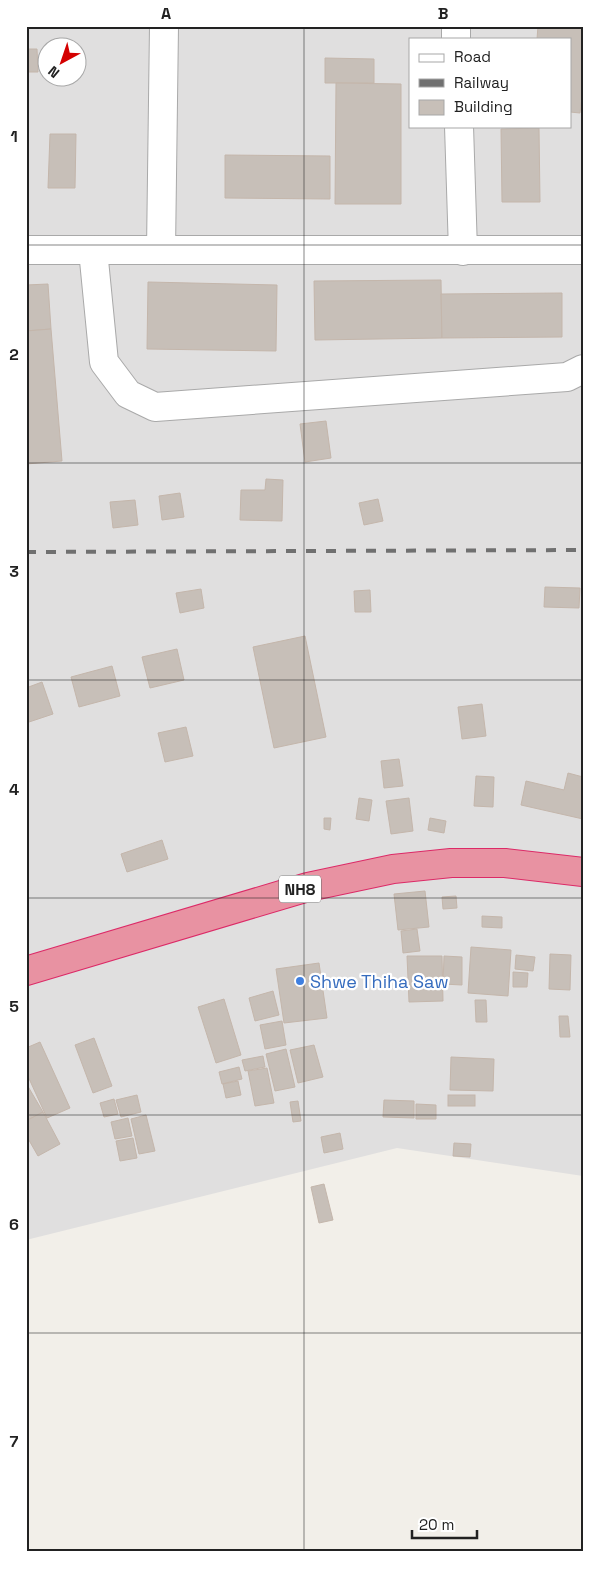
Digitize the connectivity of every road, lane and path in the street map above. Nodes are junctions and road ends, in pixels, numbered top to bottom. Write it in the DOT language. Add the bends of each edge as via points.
graph roads {
  1 [pos="164,26"];
  2 [pos="459,128"];
  3 [pos="26,250"];
  4 [pos="93,250"];
  5 [pos="161,250"];
  6 [pos="583,250"];
  7 [pos="463,251"];
  8 [pos="583,369"];
  9 [pos="583,872"];
  10 [pos="26,971"];
  1 -- 5 [label="street"];
  2 -- 7 [label="street"];
  3 -- 4 [label="street"];
  4 -- 5 [label="street"];
  4 -- 8 [label="street" via="104,362 128,394 155,407 567,377"];
  5 -- 7 [label="street"];
  6 -- 7 [label="street"];
  9 -- 10 [label="highway, NH8" via="505,863 451,862 393,869 308,887"];
}
